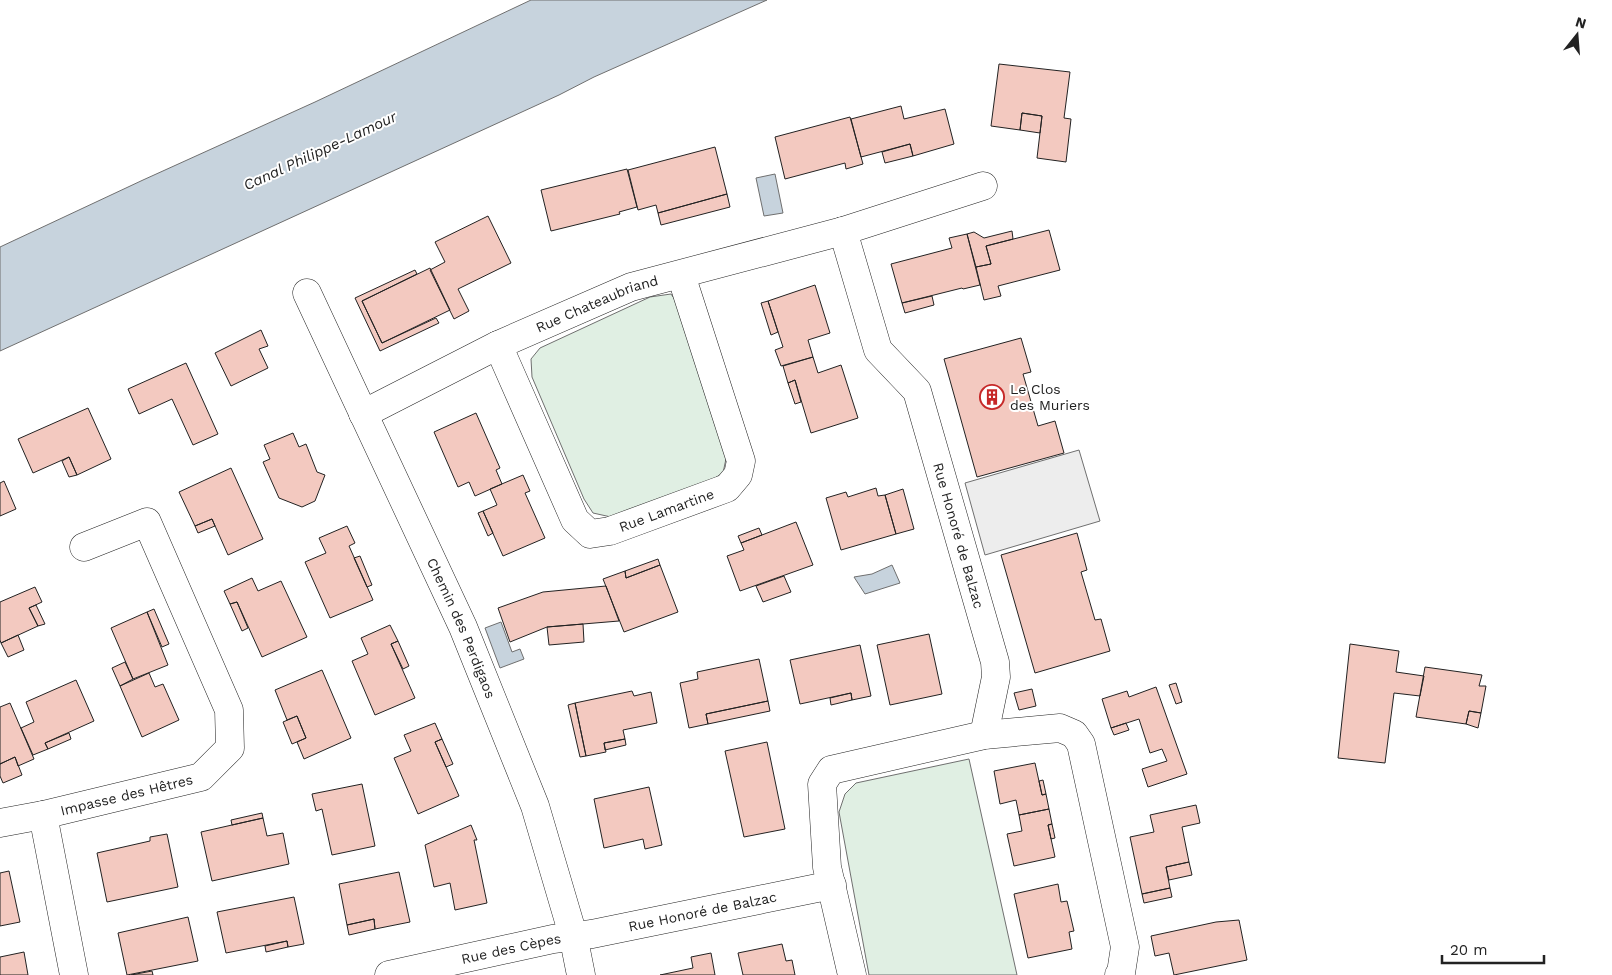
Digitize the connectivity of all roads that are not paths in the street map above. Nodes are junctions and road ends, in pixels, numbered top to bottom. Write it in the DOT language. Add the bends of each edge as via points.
graph roads {
  1 [pos="983,186"];
  2 [pos="843,231"];
  3 [pos="681,275"];
  4 [pos="307,293"];
  5 [pos="498,345"];
  6 [pos="364,414"];
  7 [pos="84,547"];
  8 [pos="984,735"];
  9 [pos="43,815"];
  10 [pos="0,823"];
  11 [pos="832,885"];
  12 [pos="573,935"];
  13 [pos="74,975"];
  14 [pos="389,975"];
  15 [pos="581,975"];
  16 [pos="852,975"];
  17 [pos="1119,975"];
  1 -- 2 [label="street, Rue Chateaubriand"];
  2 -- 3 [label="street, Rue Chateaubriand"];
  2 -- 8 [label="street, Rue Honoré de Balzac" via="878,350 916,392 995,662 996,677"];
  3 -- 5 [label="street, Rue Chateaubriand" via="631,287"];
  3 -- 5 [label="street, Rue Lamartine" via="741,461 738,475 727,488 610,531 590,534 576,520"];
  4 -- 6 [label="street, Chemin des Perdigaos"];
  5 -- 6 [label="street, Rue Chateaubriand"];
  6 -- 12 [label="street, Chemin des Perdigaos" via="467,636 535,806"];
  7 -- 9 [label="street, Impasse des Hêtres" via="147,522 229,710 230,748 201,777"];
  8 -- 11 [label="street" via="831,770 822,784 822,797 827,866"];
  8 -- 17 [label="street" via="1060,728 1074,734 1081,744 1125,947"];
  9 -- 10 [label="street"];
  9 -- 13 [label="street, Impasse des Hêtres"];
  11 -- 12 [label="street, Rue Honoré de Balzac" via="592,934"];
  11 -- 16 [label="street"];
  12 -- 14 [label="street, Rue des Cèpes"];
  12 -- 15 [label="street, Chemin des Perdigaos"];
}
